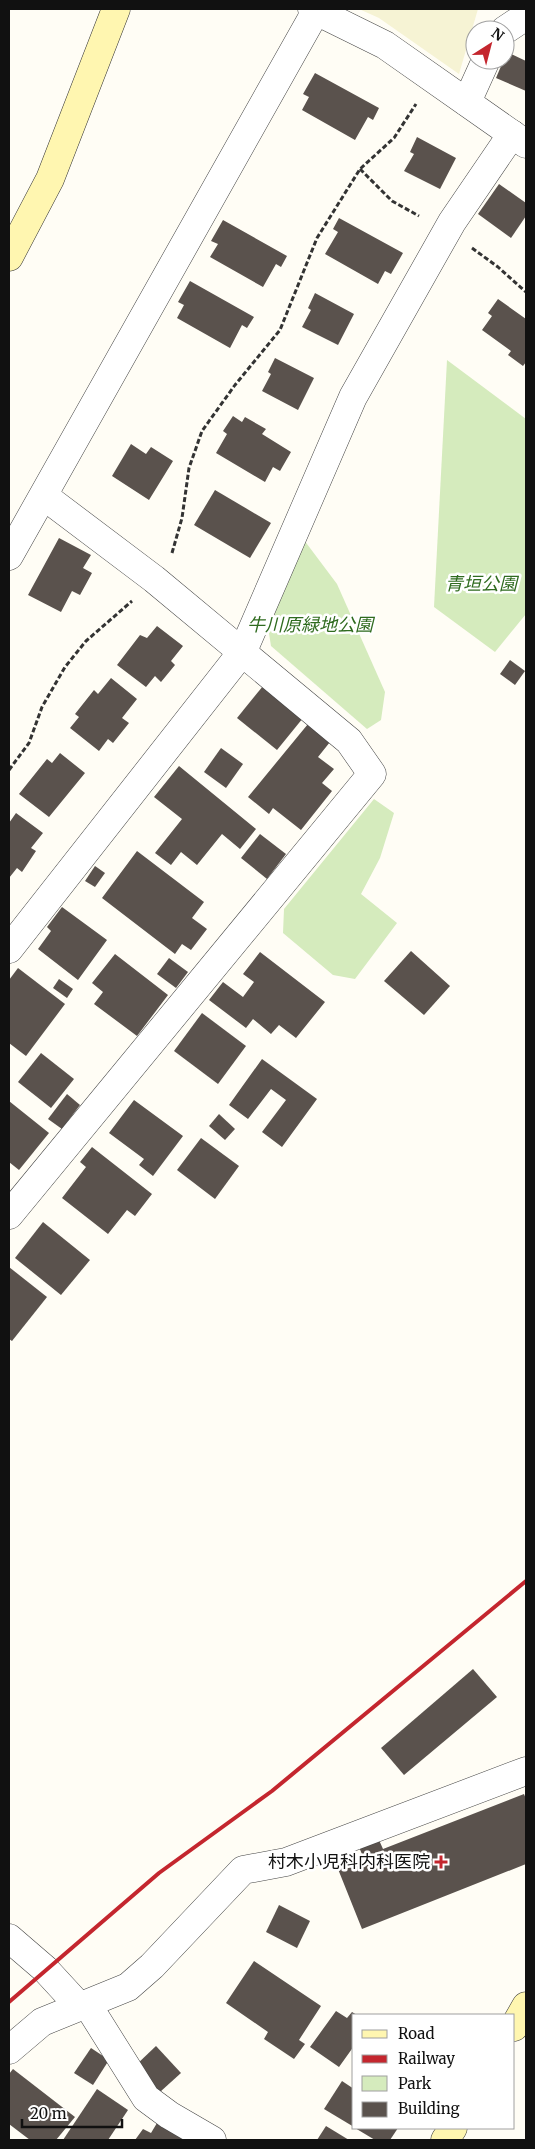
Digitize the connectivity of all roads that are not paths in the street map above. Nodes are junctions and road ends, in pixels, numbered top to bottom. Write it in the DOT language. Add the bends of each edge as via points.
graph roads {
  1 [pos="116,9"];
  2 [pos="314,10"];
  3 [pos="526,16"];
  4 [pos="515,23"];
  5 [pos="481,70"];
  6 [pos="467,102"];
  7 [pos="519,139"];
  8 [pos="9,256"];
  9 [pos="44,496"];
  10 [pos="9,556"];
  11 [pos="243,651"];
  12 [pos="9,949"];
  13 [pos="9,1215"];
  14 [pos="526,1771"];
  15 [pos="9,1938"];
  16 [pos="83,2005"];
  17 [pos="526,2006"];
  18 [pos="515,2025"];
  19 [pos="9,2050"];
  20 [pos="452,2129"];
  21 [pos="212,2140"];
  22 [pos="446,2140"];
  1 -- 8 [label="street" via="50,180"];
  2 -- 6 [label="street" via="385,45"];
  2 -- 9 [label="street"];
  3 -- 4 [label="street"];
  5 -- 6 [label="street"];
  6 -- 7 [label="street"];
  7 -- 11 [label="street" via="452,222 353,397"];
  9 -- 10 [label="street"];
  9 -- 11 [label="street"];
  11 -- 12 [label="street"];
  11 -- 13 [label="street" via="349,741 372,774"];
  14 -- 16 [label="street" via="286,1862 243,1870 152,1966 128,1986"];
  15 -- 16 [label="street"];
  16 -- 19 [label="street" via="42,2022"];
  16 -- 21 [label="street" via="146,2098"];
  17 -- 18 [label="street"];
  20 -- 22 [label="street"];
}
